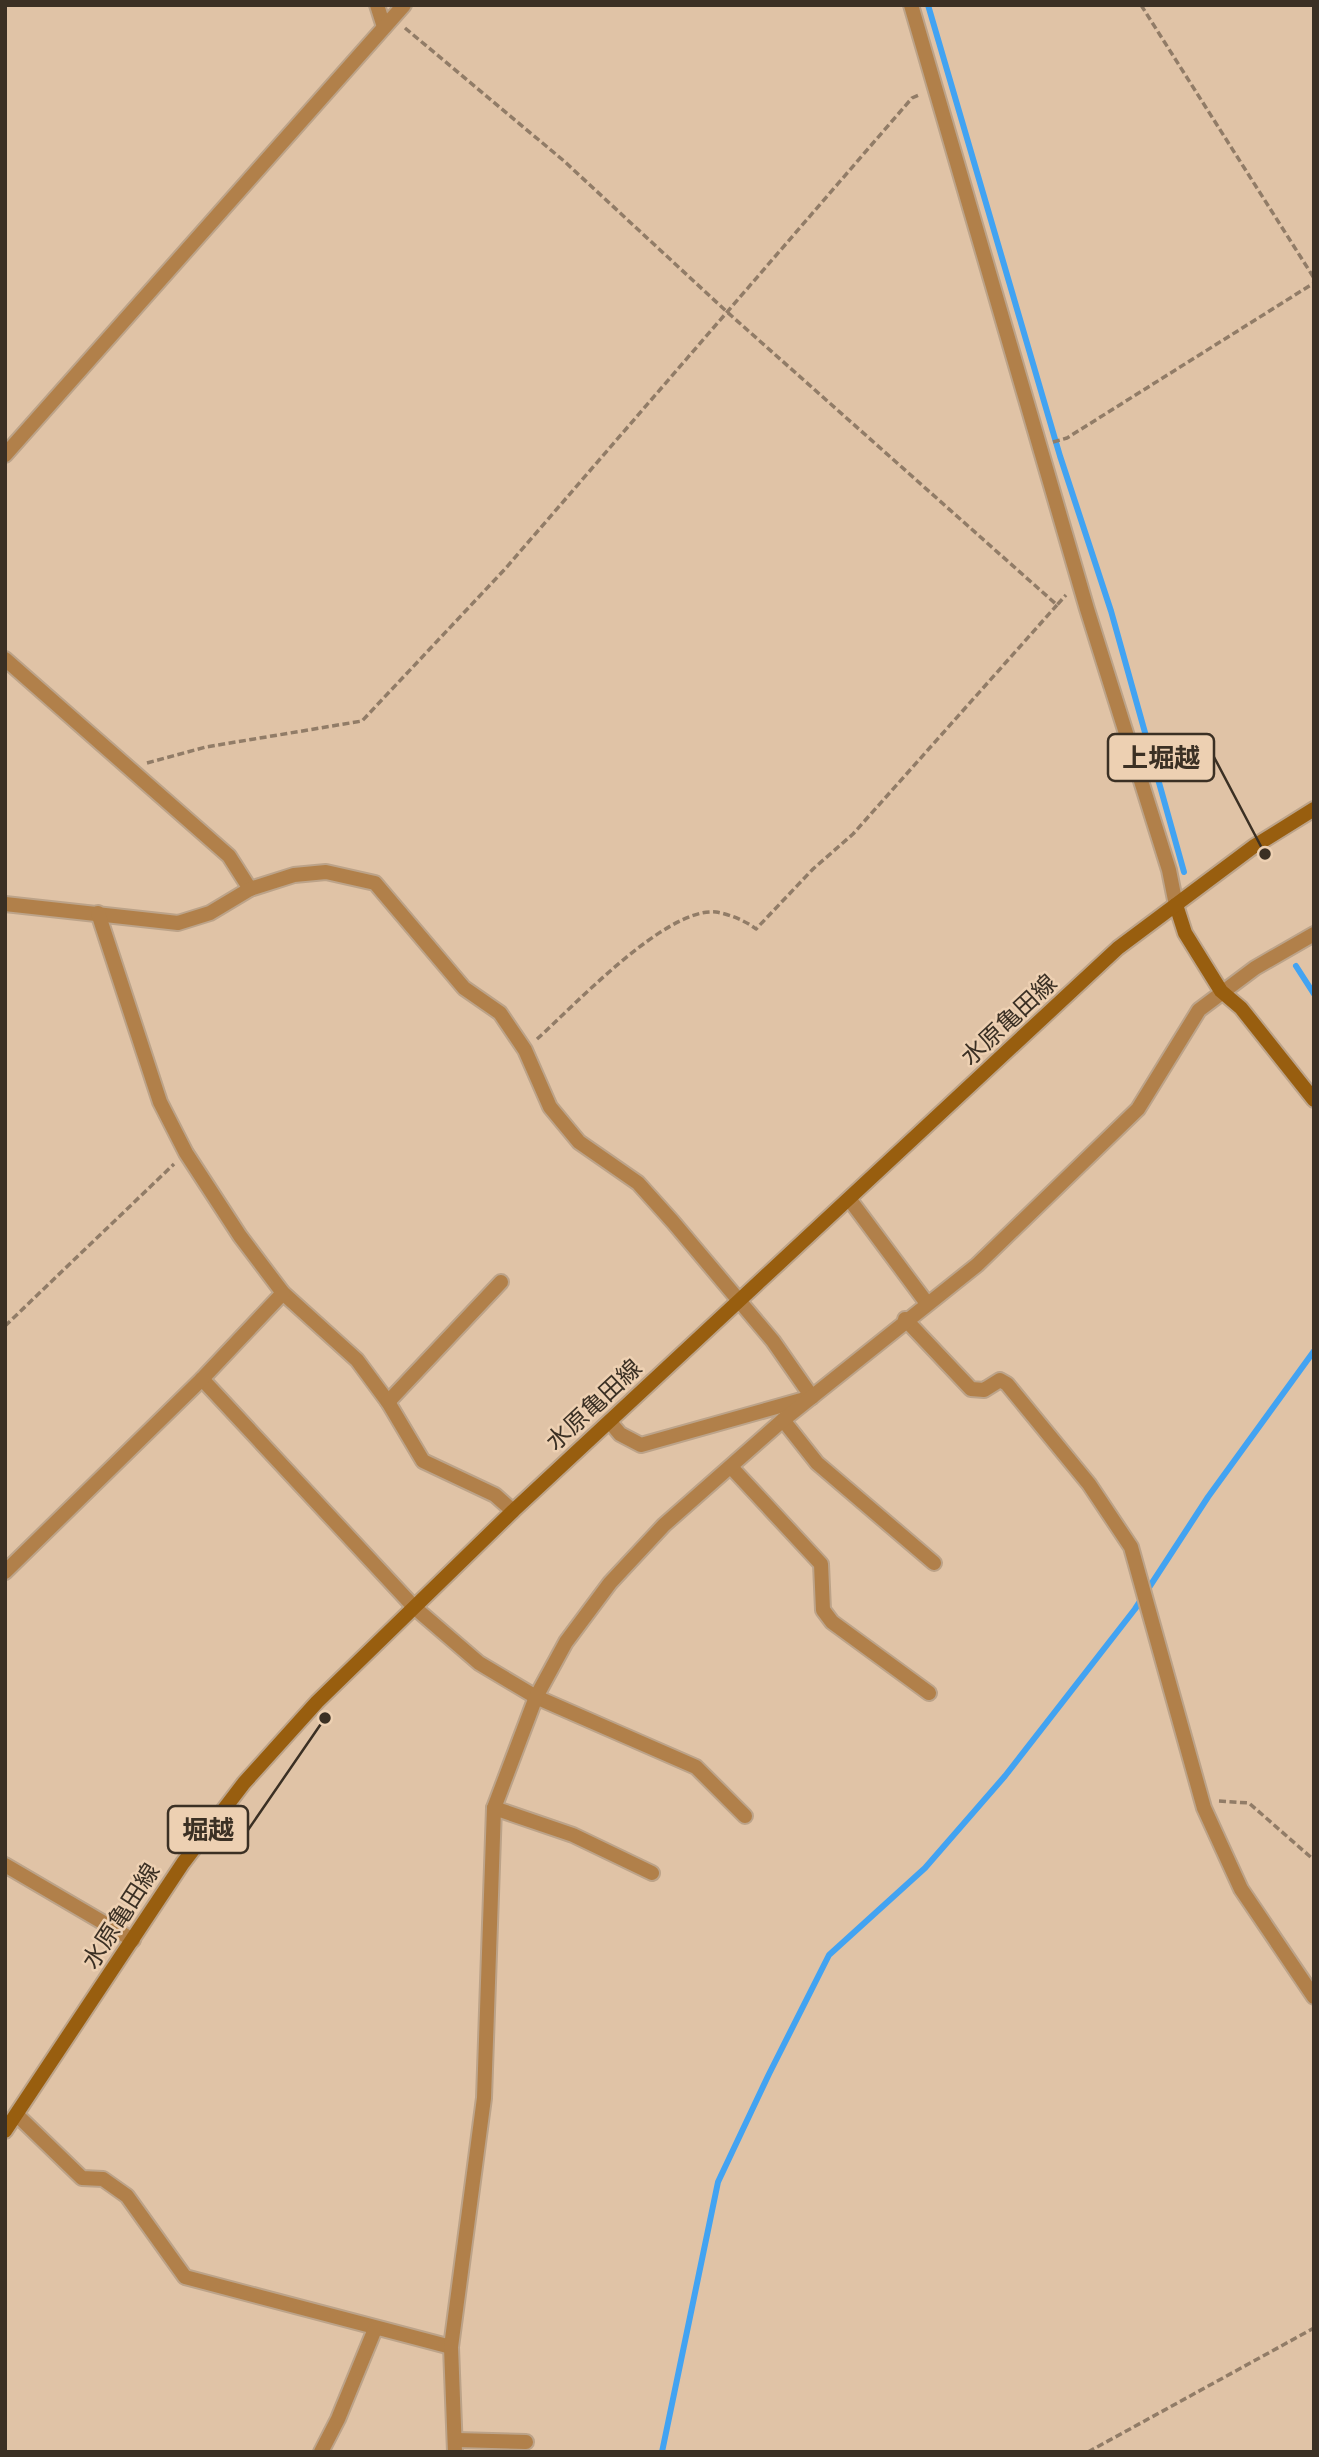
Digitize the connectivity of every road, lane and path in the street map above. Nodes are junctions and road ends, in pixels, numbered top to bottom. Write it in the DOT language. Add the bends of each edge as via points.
graph roads {
  1 [pos="377,5"];
  2 [pos="404,5"];
  3 [pos="911,5"];
  4 [pos="1141,5"];
  5 [pos="388,23"];
  6 [pos="936,88"];
  7 [pos="1314,278"];
  8 [pos="1314,283"];
  9 [pos="726,311"];
  10 [pos="1067,438"];
  11 [pos="5,455"];
  12 [pos="1079,582"];
  13 [pos="1056,605"];
  14 [pos="5,659"];
  15 [pos="131,770"];
  16 [pos="1314,809"];
  17 [pos="250,888"];
  18 [pos="5,904"];
  19 [pos="1176,905"];
  20 [pos="99,913"];
  21 [pos="1314,934"];
  22 [pos="1221,991"];
  23 [pos="525,1050"];
  24 [pos="1314,1100"];
  25 [pos="186,1153"];
  26 [pos="850,1200"];
  27 [pos="501,1282"];
  28 [pos="283,1293"];
  29 [pos="739,1300"];
  30 [pos="926,1302"];
  31 [pos="905,1319"];
  32 [pos="5,1326"];
  33 [pos="202,1379"];
  34 [pos="812,1397"];
  35 [pos="388,1402"];
  36 [pos="783,1420"];
  37 [pos="610,1422"];
  38 [pos="730,1467"];
  39 [pos="513,1511"];
  40 [pos="934,1563"];
  41 [pos="5,1572"];
  42 [pos="414,1607"];
  43 [pos="929,1693"];
  44 [pos="536,1698"];
  45 [pos="494,1808"];
  46 [pos="1204,1808"];
  47 [pos="745,1816"];
  48 [pos="1314,1860"];
  49 [pos="5,1865"];
  50 [pos="652,1873"];
  51 [pos="133,1940"];
  52 [pos="1314,1997"];
  53 [pos="17,2116"];
  54 [pos="5,2131"];
  55 [pos="1314,2328"];
  56 [pos="375,2329"];
  57 [pos="451,2347"];
  58 [pos="526,2442"];
  59 [pos="456,2446"];
  60 [pos="321,2452"];
  61 [pos="1088,2452"];
  1 -- 5 [label="street"];
  2 -- 5 [label="street"];
  3 -- 6 [label="street"];
  4 -- 7 [label="path"];
  5 -- 9 [label="path" via="565,161"];
  5 -- 11 [label="street"];
  6 -- 9 [label="path" via="912,98"];
  6 -- 12 [label="street"];
  8 -- 10 [label="path"];
  9 -- 13 [label="path"];
  9 -- 15 [label="path" via="505,569 362,721 206,747"];
  12 -- 13 [label="path"];
  12 -- 19 [label="street"];
  13 -- 23 [label="path" via="853,834 757,929 715,912 689,917 648,939"];
  14 -- 15 [label="street"];
  15 -- 17 [label="street" via="229,856"];
  16 -- 19 [label="main road, 水原亀田線" via="1253,847"];
  17 -- 20 [label="street" via="210,913 178,923"];
  17 -- 23 [label="street" via="294,875 326,872 375,883 464,988 500,1013"];
  18 -- 20 [label="street"];
  19 -- 22 [label="main road" via="1185,933"];
  19 -- 26 [label="main road, 水原亀田線" via="1118,948"];
  20 -- 25 [label="street" via="160,1102"];
  21 -- 22 [label="street"];
  22 -- 24 [label="main road" via="1241,1008"];
  22 -- 30 [label="street" via="1199,1010 1138,1109 976,1265"];
  23 -- 29 [label="street" via="550,1107 579,1142 638,1183"];
  25 -- 28 [label="street"];
  25 -- 32 [label="path"];
  26 -- 29 [label="main road, 水原亀田線"];
  26 -- 30 [label="street"];
  27 -- 35 [label="street"];
  28 -- 33 [label="street"];
  28 -- 35 [label="street" via="357,1360"];
  29 -- 34 [label="street"];
  29 -- 37 [label="main road, 水原亀田線"];
  30 -- 31 [label="street"];
  31 -- 34 [label="street"];
  31 -- 46 [label="street" via="971,1390 984,1390 1000,1380 1007,1384 1089,1484 1131,1547"];
  33 -- 41 [label="street"];
  33 -- 42 [label="street"];
  34 -- 36 [label="street"];
  34 -- 37 [label="street" via="641,1445 620,1434"];
  35 -- 39 [label="street" via="423,1461 495,1495"];
  36 -- 38 [label="street"];
  36 -- 40 [label="street" via="817,1463"];
  37 -- 39 [label="main road, 水原亀田線"];
  38 -- 43 [label="street" via="821,1564 823,1610 832,1622"];
  38 -- 44 [label="street" via="664,1525 610,1583 566,1643"];
  39 -- 42 [label="main road, 水原亀田線"];
  42 -- 44 [label="street" via="479,1663"];
  42 -- 51 [label="main road, 水原亀田線" via="317,1702 244,1783 183,1863"];
  44 -- 45 [label="street"];
  44 -- 47 [label="street" via="696,1767"];
  45 -- 50 [label="street" via="573,1835"];
  45 -- 57 [label="street" via="484,2098"];
  46 -- 48 [label="path" via="1220,1801 1249,1803"];
  46 -- 52 [label="street" via="1241,1889"];
  49 -- 51 [label="street"];
  51 -- 53 [label="main road, 水原亀田線"];
  53 -- 54 [label="main road, 水原亀田線"];
  53 -- 56 [label="street" via="82,2178 103,2179 127,2196 185,2277"];
  55 -- 61 [label="path"];
  56 -- 57 [label="street"];
  56 -- 60 [label="street"];
  57 -- 59 [label="street"];
  58 -- 59 [label="street"];
}
